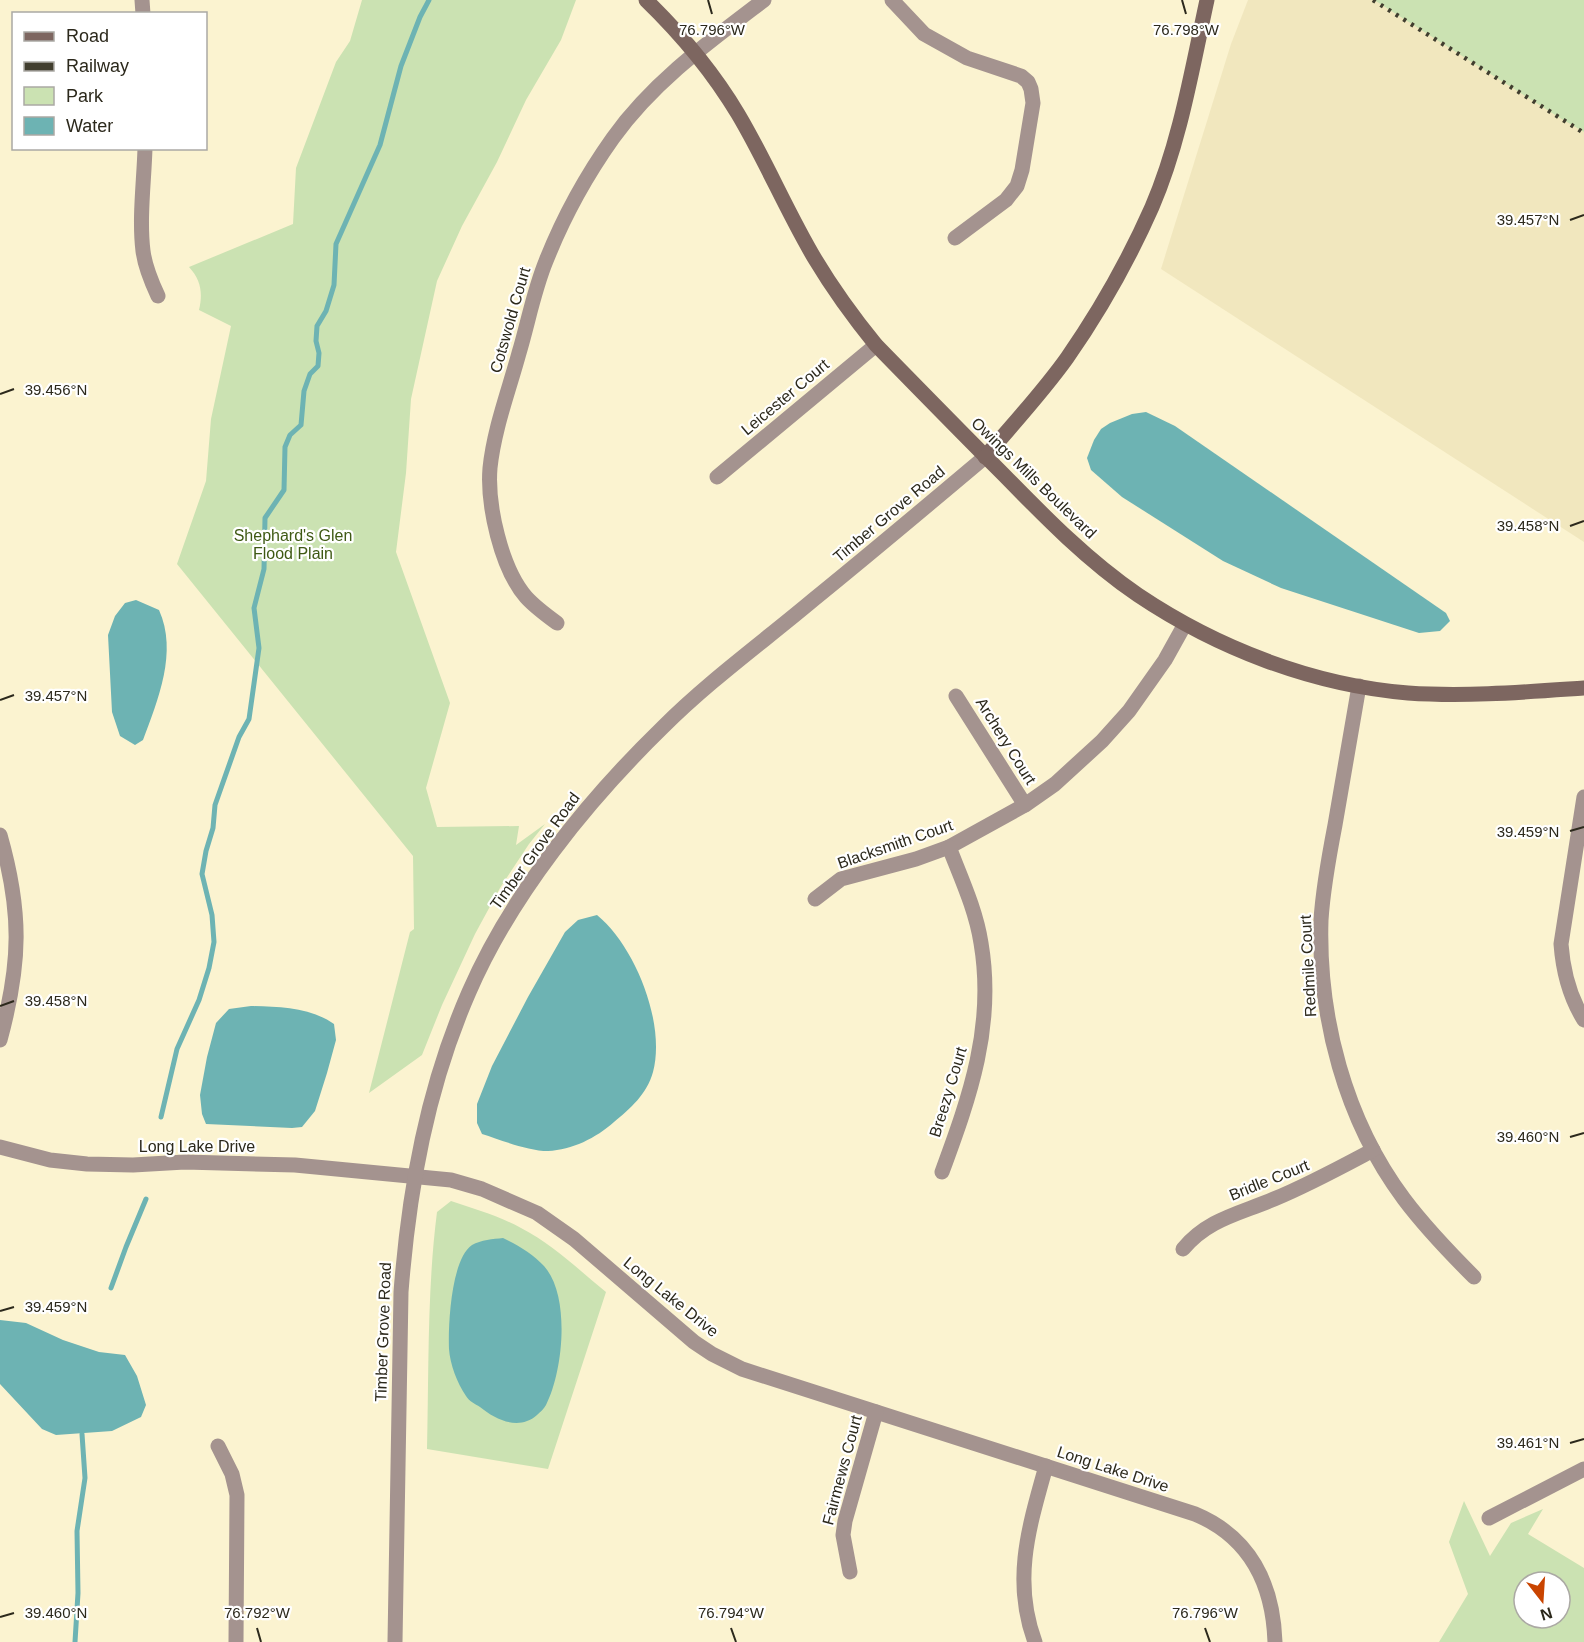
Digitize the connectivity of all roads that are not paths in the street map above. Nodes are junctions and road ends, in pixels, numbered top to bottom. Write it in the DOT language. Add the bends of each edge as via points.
graph roads {
  1 [pos="646,0"];
  2 [pos="764,0"];
  3 [pos="892,0"];
  4 [pos="1207,0"];
  5 [pos="695,53"];
  6 [pos="145,150"];
  7 [pos="955,238"];
  8 [pos="158,296"];
  9 [pos="876,345"];
  10 [pos="985,457"];
  11 [pos="717,477"];
  12 [pos="557,622"];
  13 [pos="1185,624"];
  14 [pos="1359,686"];
  15 [pos="1584,688"];
  16 [pos="956,696"];
  17 [pos="1584,797"];
  18 [pos="1025,805"];
  19 [pos="1583,817"];
  20 [pos="0,835"];
  21 [pos="949,847"];
  22 [pos="815,898"];
  23 [pos="1584,1020"];
  24 [pos="0,1040"];
  25 [pos="0,1147"];
  26 [pos="1373,1150"];
  27 [pos="942,1172"];
  28 [pos="414,1176"];
  29 [pos="1183,1249"];
  30 [pos="1474,1277"];
  31 [pos="876,1412"];
  32 [pos="218,1446"];
  33 [pos="1046,1466"];
  34 [pos="1584,1469"];
  35 [pos="1489,1518"];
  36 [pos="850,1572"];
  37 [pos="236,1642"];
  38 [pos="394,1642"];
  39 [pos="1035,1642"];
  40 [pos="1275,1642"];
  1 -- 5 [label="main road, Owings Mills Boulevard"];
  2 -- 5 [label="street, Cotswold Court"];
  3 -- 7 [label="street" via="924,34 967,58 1021,76 1031,89 1033,103 1017,186 1006,200"];
  4 -- 10 [label="main road" via="1180,120 1152,207 1110,288 1067,357"];
  5 -- 9 [label="main road, Owings Mills Boulevard" via="738,114 814,258"];
  5 -- 12 [label="street, Cotswold Court" via="641,103 614,136 564,220 545,263 495,438 490,496 503,552 524,595"];
  6 -- 8 [label="street" via="143,253"];
  9 -- 10 [label="main road, Owings Mills Boulevard"];
  9 -- 11 [label="street, Leicester Court"];
  10 -- 13 [label="main road, Owings Mills Boulevard" via="1101,566"];
  10 -- 28 [label="street, Timber Grove Road" via="663,726 571,829 497,935 469,992 428,1107"];
  13 -- 14 [label="main road, Owings Mills Boulevard" via="1275,664"];
  13 -- 18 [label="street, Blacksmith Court" via="1129,711 1055,784"];
  14 -- 15 [label="main road, Owings Mills Boulevard" via="1408,693 1458,694"];
  14 -- 26 [label="street, Redmile Court" via="1325,880 1322,962 1334,1047"];
  16 -- 18 [label="street, Archery Court"];
  17 -- 19 [label="street"];
  18 -- 21 [label="street, Blacksmith Court"];
  19 -- 23 [label="street" via="1561,944 1562,968"];
  20 -- 24 [label="street" via="15,906 18,946 15,978"];
  21 -- 22 [label="street, Blacksmith Court" via="842,879"];
  21 -- 27 [label="street, Breezy Court" via="976,918 986,1003 977,1068"];
  25 -- 28 [label="street, Long Lake Drive" via="50,1160 87,1164 253,1164"];
  26 -- 29 [label="street, Bridle Court" via="1273,1200 1230,1215 1194,1236"];
  26 -- 30 [label="street, Redmile Court" via="1432,1234"];
  28 -- 31 [label="street, Long Lake Drive" via="451,1180 482,1189 537,1213 712,1354 742,1369"];
  28 -- 38 [label="street, Timber Grove Road" via="401,1292"];
  31 -- 33 [label="street, Long Lake Drive"];
  31 -- 36 [label="street, Fairmews Court" via="845,1521 843,1535"];
  32 -- 37 [label="street" via="237,1495"];
  33 -- 39 [label="street" via="1027,1534 1023,1568 1025,1604"];
  33 -- 40 [label="street, Long Lake Drive" via="1214,1522 1241,1545 1264,1583 1271,1603"];
  34 -- 35 [label="street"];
}
